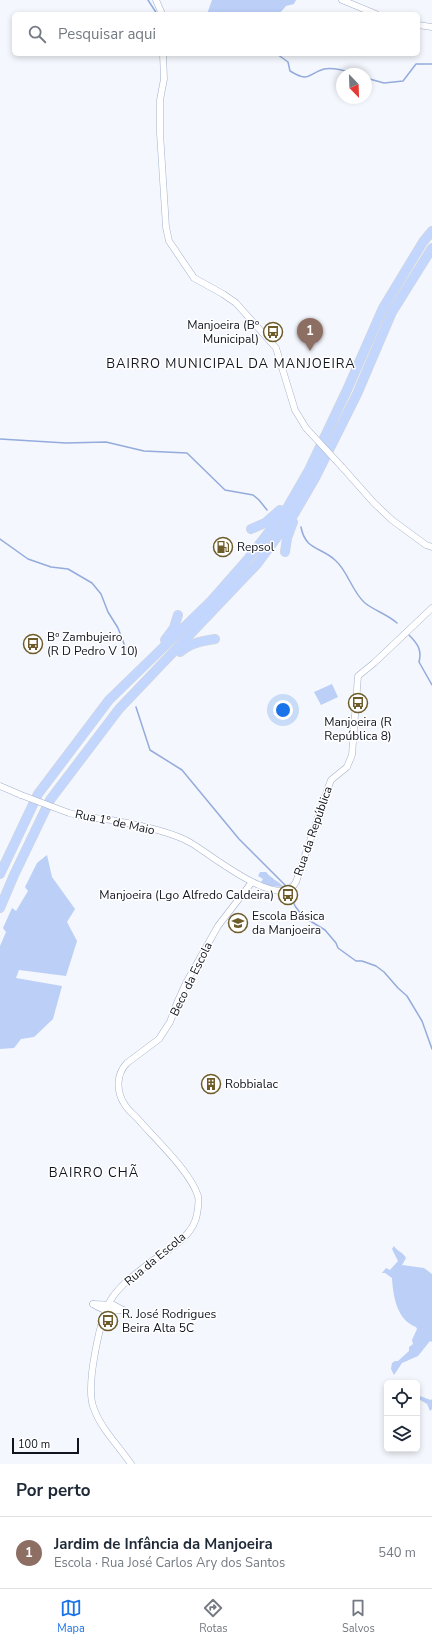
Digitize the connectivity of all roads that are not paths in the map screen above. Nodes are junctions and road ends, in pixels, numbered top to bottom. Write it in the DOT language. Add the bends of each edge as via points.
graph roads {
  1 [pos="156,0"];
  2 [pos="342,0"];
  3 [pos="161,12"];
  4 [pos="371,12"];
  5 [pos="420,25"];
  6 [pos="432,27"];
  7 [pos="164,56"];
  8 [pos="432,230"];
  9 [pos="432,248"];
  10 [pos="297,489"];
  11 [pos="308,490"];
  12 [pos="251,529"];
  13 [pos="432,547"];
  14 [pos="284,552"];
  15 [pos="432,608"];
  16 [pos="178,615"];
  17 [pos="215,639"];
  18 [pos="143,667"];
  19 [pos="148,679"];
  20 [pos="0,786"];
  21 [pos="0,874"];
  22 [pos="252,882"];
  23 [pos="291,889"];
  24 [pos="0,908"];
  25 [pos="123,1067"];
  26 [pos="131,1464"];
  1 -- 3 [label="street"];
  2 -- 4 [label="street"];
  5 -- 6 [label="street"];
  7 -- 13 [label="street, bridge" via="160,133 169,241 194,278 236,302 276,348 295,410 306,428 374,504 392,520"];
  8 -- 10 [label="highway" via="383,308 309,470"];
  9 -- 11 [label="highway" via="392,312 357,394"];
  10 -- 12 [label="highway" via="274,516"];
  10 -- 18 [label="highway" via="286,510 248,559 211,601"];
  11 -- 14 [label="highway" via="290,527"];
  11 -- 19 [label="highway" via="294,514 257,564"];
  15 -- 23 [label="street, Rua da República" via="358,676 352,755 348,767 331,780 296,882"];
  16 -- 18 [label="highway" via="174,628"];
  17 -- 19 [label="highway" via="195,642 184,648"];
  18 -- 21 [label="highway" via="109,700 38,794"];
  19 -- 24 [label="highway" via="119,709 50,800"];
  20 -- 22 [label="street, Rua 1º de Maio, bridge" via="83,817 121,822 173,835 190,842"];
  22 -- 23 [label="street, Rua 1º de Maio" via="273,891"];
  22 -- 25 [label="street, Beco da Escola" via="218,926 159,1039"];
  25 -- 26 [label="street, Rua da Escola" via="119,1075 118,1089 124,1105 177,1162 192,1183 198,1198 197,1216 181,1240 133,1276 118,1290 107,1307 92,1367 91,1395 101,1424"];
}
